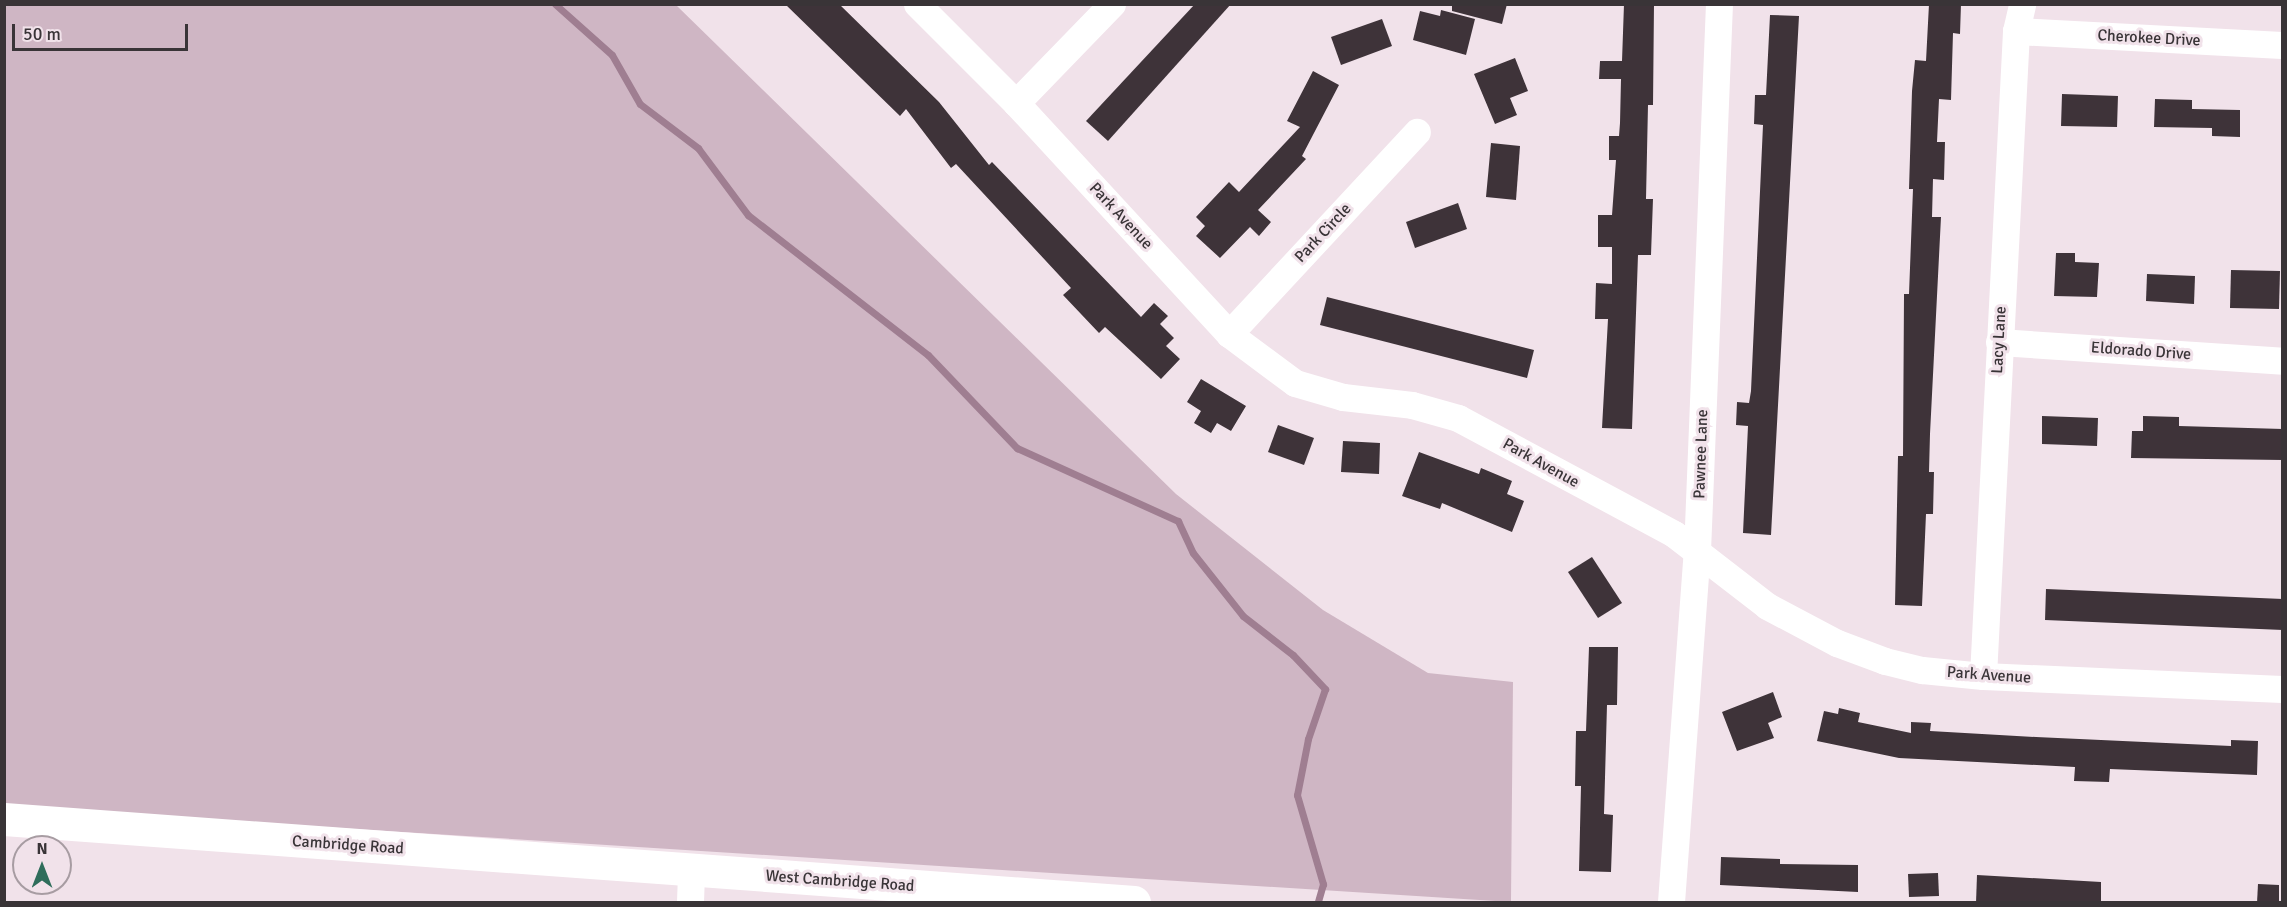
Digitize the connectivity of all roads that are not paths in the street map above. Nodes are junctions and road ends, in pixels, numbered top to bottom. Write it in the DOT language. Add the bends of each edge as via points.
graph roads {
  1 [pos="917,4"];
  2 [pos="1112,4"];
  3 [pos="1719,4"];
  4 [pos="2022,4"];
  5 [pos="2016,31"];
  6 [pos="2283,45"];
  7 [pos="1016,103"];
  8 [pos="1418,132"];
  9 [pos="1229,334"];
  10 [pos="1999,342"];
  11 [pos="2283,361"];
  12 [pos="1697,551"];
  13 [pos="1983,675"];
  14 [pos="2283,689"];
  15 [pos="4,819"];
  16 [pos="690,887"];
  17 [pos="1134,903"];
  18 [pos="1671,903"];
  1 -- 7 [label="street, Park Avenue"];
  2 -- 7 [label="street"];
  3 -- 12 [label="street, Pawnee Lane"];
  4 -- 5 [label="street, Lacy Lane"];
  5 -- 6 [label="street, Cherokee Drive"];
  5 -- 10 [label="street, Lacy Lane"];
  7 -- 9 [label="street, Park Avenue"];
  8 -- 9 [label="street, Park Circle"];
  9 -- 12 [label="street, Park Avenue" via="1295,383 1343,397 1412,405 1458,418 1674,534"];
  10 -- 11 [label="street, Eldorado Drive"];
  10 -- 13 [label="street, Lacy Lane"];
  12 -- 13 [label="street, Park Avenue" via="1767,606 1837,644 1922,670"];
  12 -- 18 [label="street, Pawnee Lane"];
  13 -- 14 [label="street, Park Avenue"];
  15 -- 16 [label="street, Cambridge Road"];
  16 -- 17 [label="street, West Cambridge Road"];
}
